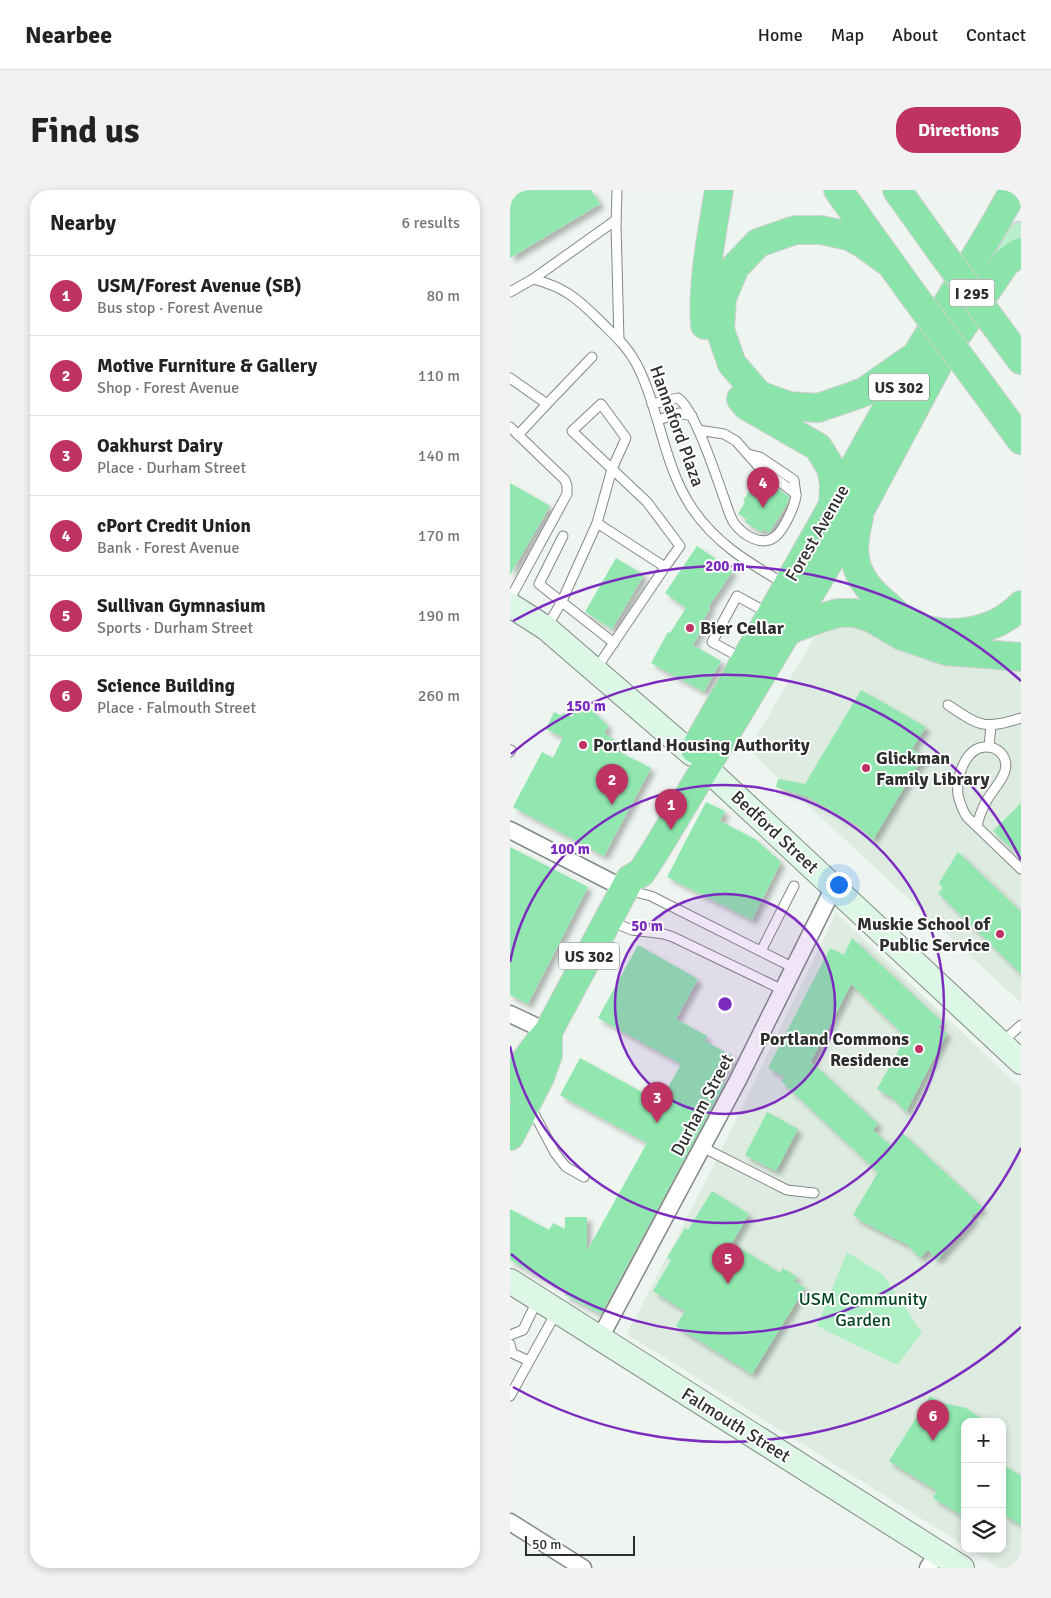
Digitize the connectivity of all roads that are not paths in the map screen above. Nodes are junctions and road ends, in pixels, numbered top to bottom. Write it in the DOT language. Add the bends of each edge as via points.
graph roads {
  1 [pos="618,190"];
  2 [pos="719,190"];
  3 [pos="838,190"];
  4 [pos="897,190"];
  5 [pos="1014,190"];
  6 [pos="616,220"];
  7 [pos="1021,235"];
  8 [pos="1014,257"];
  9 [pos="891,264"];
  10 [pos="533,279"];
  11 [pos="510,292"];
  12 [pos="619,340"];
  13 [pos="1011,342"];
  14 [pos="592,356"];
  15 [pos="916,356"];
  16 [pos="1021,360"];
  17 [pos="510,378"];
  18 [pos="547,404"];
  19 [pos="652,404"];
  20 [pos="692,416"];
  21 [pos="658,420"];
  22 [pos="510,427"];
  23 [pos="698,430"];
  24 [pos="518,435"];
  25 [pos="1021,440"];
  26 [pos="612,469"];
  27 [pos="833,504"];
  28 [pos="863,505"];
  29 [pos="597,523"];
  30 [pos="563,536"];
  31 [pos="665,567"];
  32 [pos="787,585"];
  33 [pos="510,599"];
  34 [pos="562,601"];
  35 [pos="510,605"];
  36 [pos="1021,605"];
  37 [pos="778,623"];
  38 [pos="546,628"];
  39 [pos="614,643"];
  40 [pos="1021,657"];
  41 [pos="744,660"];
  42 [pos="596,670"];
  43 [pos="948,705"];
  44 [pos="1021,718"];
  45 [pos="991,726"];
  46 [pos="989,747"];
  47 [pos="698,760"];
  48 [pos="977,826"];
  49 [pos="510,830"];
  50 [pos="1021,868"];
  51 [pos="627,884"];
  52 [pos="794,886"];
  53 [pos="834,887"];
  54 [pos="608,920"];
  55 [pos="761,951"];
  56 [pos="794,968"];
  57 [pos="783,990"];
  58 [pos="510,1014"];
  59 [pos="1021,1025"];
  60 [pos="548,1032"];
  61 [pos="1001,1043"];
  62 [pos="1021,1062"];
  63 [pos="519,1095"];
  64 [pos="510,1136"];
  65 [pos="702,1147"];
  66 [pos="584,1177"];
  67 [pos="814,1193"];
  68 [pos="510,1281"];
  69 [pos="547,1305"];
  70 [pos="510,1335"];
  71 [pos="600,1338"];
  72 [pos="510,1344"];
  73 [pos="511,1354"];
  74 [pos="529,1361"];
  75 [pos="510,1396"];
  76 [pos="510,1522"];
  77 [pos="933,1560"];
  78 [pos="583,1568"];
  79 [pos="962,1568"];
  1 -- 6 [label="lane"];
  2 -- 27 [label="highway" via="706,274 706,347 721,379 747,406 818,447 831,468"];
  3 -- 9 [label="highway, I 295"];
  4 -- 13 [label="highway, I 295, bridge"];
  5 -- 15 [label="highway, Forest Avenue / US 302"];
  6 -- 10 [label="lane"];
  6 -- 12 [label="lane"];
  7 -- 8 [label="main road, Forest Avenue"];
  8 -- 28 [label="highway, Forest Avenue / US 302" via="942,357"];
  9 -- 15 [label="highway" via="849,236 822,230 795,230 758,243 735,267 722,298 720,330 732,364 759,395 789,406 818,408 864,392"];
  9 -- 25 [label="highway, I 295, bridge"];
  10 -- 11 [label="lane"];
  10 -- 12 [label="lane, Hannaford Plaza" via="553,284 578,300"];
  12 -- 19 [label="lane, Hannaford Plaza" via="636,363"];
  13 -- 16 [label="highway, I 295"];
  14 -- 18 [label="lane"];
  15 -- 27 [label="highway, Forest Avenue / US 302"];
  17 -- 18 [label="lane"];
  18 -- 24 [label="lane"];
  19 -- 20 [label="lane" via="678,398"];
  19 -- 21 [label="lane, Hannaford Plaza"];
  20 -- 21 [label="lane" via="679,413"];
  20 -- 23 [label="lane"];
  21 -- 32 [label="lane, Hannaford Plaza" via="680,487 703,525 739,556"];
  22 -- 24 [label="lane"];
  23 -- 23 [label="lane" via="724,434 736,441 758,467 796,495 795,503 772,539 756,540 734,522"];
  24 -- 33 [label="lane" via="565,480 567,494"];
  26 -- 26 [label="lane" via="572,431 601,404 626,438"];
  26 -- 29 [label="lane"];
  26 -- 31 [label="lane" via="647,502 680,546"];
  27 -- 32 [label="highway, Forest Avenue / US 302"];
  28 -- 36 [label="highway" via="854,539 856,563 866,585 903,619 929,630 966,632 999,622"];
  28 -- 37 [label="highway, Forest Avenue / US 302"];
  29 -- 31 [label="lane"];
  29 -- 34 [label="lane"];
  30 -- 34 [label="lane" via="540,584"];
  31 -- 39 [label="lane"];
  32 -- 37 [label="highway, Forest Avenue / US 302"];
  34 -- 38 [label="lane"];
  34 -- 39 [label="lane"];
  35 -- 38 [label="street, Bedford Street"];
  37 -- 40 [label="highway" via="855,613 871,618 902,636 946,651"];
  37 -- 41 [label="highway, Forest Avenue / US 302"];
  37 -- 41 [label="lane" via="738,596 712,642"];
  37 -- 47 [label="highway, Forest Avenue / US 302"];
  38 -- 42 [label="street, Bedford Street"];
  39 -- 42 [label="lane"];
  41 -- 47 [label="highway, Forest Avenue / US 302"];
  42 -- 47 [label="street, Bedford Street"];
  43 -- 45 [label="lane" via="972,721"];
  44 -- 45 [label="lane"];
  45 -- 46 [label="lane"];
  46 -- 48 [label="lane" via="1000,751 1006,767 1004,776 980,812"];
  46 -- 48 [label="lane" via="976,749 969,755 959,778 961,808"];
  47 -- 51 [label="highway, Forest Avenue / US 302" via="656,850 641,873"];
  47 -- 53 [label="street, Bedford Street"];
  48 -- 50 [label="lane"];
  49 -- 51 [label="street"];
  51 -- 54 [label="highway, Forest Avenue / US 302"];
  51 -- 55 [label="lane"];
  52 -- 55 [label="lane"];
  53 -- 56 [label="street, Durham Street"];
  53 -- 61 [label="street, Bedford Street"];
  54 -- 57 [label="lane" via="632,930 673,937"];
  54 -- 60 [label="highway, Forest Avenue / US 302"];
  55 -- 56 [label="lane"];
  56 -- 57 [label="street, Durham Street"];
  57 -- 65 [label="street, Durham Street"];
  58 -- 60 [label="street"];
  59 -- 61 [label="lane"];
  60 -- 63 [label="highway, Forest Avenue / US 302" via="548,1055 540,1077"];
  61 -- 62 [label="street, Bedford Street"];
  63 -- 64 [label="highway, Forest Avenue / US 302"];
  63 -- 66 [label="lane" via="537,1117 566,1167"];
  65 -- 67 [label="lane" via="787,1190"];
  65 -- 71 [label="street, Durham Street"];
  68 -- 69 [label="street, Falmouth Street"];
  69 -- 70 [label="lane" via="523,1330"];
  69 -- 71 [label="street, Falmouth Street"];
  69 -- 74 [label="lane"];
  71 -- 77 [label="street, Falmouth Street"];
  72 -- 73 [label="lane"];
  73 -- 74 [label="lane"];
  74 -- 75 [label="lane"];
  76 -- 78 [label="street"];
  77 -- 79 [label="street, Falmouth Street"];
}
